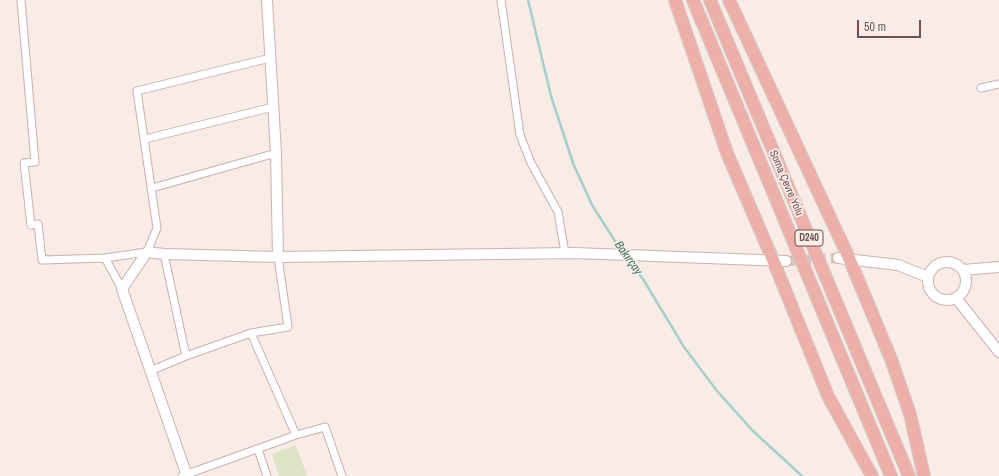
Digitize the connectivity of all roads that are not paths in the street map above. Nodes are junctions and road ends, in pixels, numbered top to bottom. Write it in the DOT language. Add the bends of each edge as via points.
graph roads {
  1 [pos="21,0"];
  2 [pos="267,0"];
  3 [pos="501,0"];
  4 [pos="675,0"];
  5 [pos="693,0"];
  6 [pos="710,0"];
  7 [pos="729,0"];
  8 [pos="270,58"];
  9 [pos="999,84"];
  10 [pos="981,88"];
  11 [pos="273,107"];
  12 [pos="145,139"];
  13 [pos="276,153"];
  14 [pos="152,188"];
  15 [pos="147,252"];
  16 [pos="570,253"];
  17 [pos="164,254"];
  18 [pos="278,257"];
  19 [pos="105,258"];
  20 [pos="844,258"];
  21 [pos="773,260"];
  22 [pos="786,261"];
  23 [pos="999,267"];
  24 [pos="963,270"];
  25 [pos="928,277"];
  26 [pos="122,289"];
  27 [pos="956,298"];
  28 [pos="251,333"];
  29 [pos="999,352"];
  30 [pos="186,356"];
  31 [pos="150,371"];
  32 [pos="296,435"];
  33 [pos="258,450"];
  34 [pos="185,475"];
  35 [pos="267,476"];
  36 [pos="342,476"];
  37 [pos="872,476"];
  38 [pos="891,476"];
  39 [pos="909,476"];
  40 [pos="924,476"];
  1 -- 19 [label="street" via="35,162 24,162 31,225 38,224 42,260"];
  2 -- 8 [label="main road"];
  3 -- 16 [label="street" via="520,135 531,163 558,212"];
  4 -- 21 [label="highway" via="727,153"];
  5 -- 38 [label="highway, Soma Çevre Yolu / D240"];
  6 -- 39 [label="highway, Soma Çevre Yolu / D240"];
  7 -- 20 [label="highway"];
  8 -- 11 [label="main road"];
  8 -- 12 [label="street" via="137,91"];
  9 -- 10 [label="street"];
  11 -- 12 [label="street"];
  11 -- 13 [label="main road"];
  12 -- 14 [label="street"];
  13 -- 14 [label="street"];
  13 -- 18 [label="main road"];
  14 -- 15 [label="street" via="157,228"];
  15 -- 17 [label="main road"];
  15 -- 19 [label="street"];
  15 -- 26 [label="main road"];
  16 -- 18 [label="main road"];
  16 -- 21 [label="main road"];
  17 -- 18 [label="main road"];
  17 -- 30 [label="street"];
  18 -- 28 [label="street" via="288,327"];
  19 -- 26 [label="street"];
  20 -- 25 [label="main road" via="898,265"];
  20 -- 40 [label="highway" via="896,372 910,414"];
  21 -- 22 [label="main road"];
  21 -- 37 [label="highway" via="828,396"];
  23 -- 24 [label="main road"];
  24 -- 25 [label="main road" via="954,263 943,262 933,267"];
  24 -- 27 [label="main road" via="966,276 965,289"];
  25 -- 27 [label="main road" via="929,289 938,298"];
  26 -- 31 [label="main road"];
  27 -- 29 [label="main road"];
  28 -- 30 [label="street"];
  28 -- 32 [label="street"];
  30 -- 31 [label="street"];
  31 -- 34 [label="main road"];
  32 -- 33 [label="street"];
  32 -- 36 [label="street" via="325,427"];
  33 -- 34 [label="street"];
  33 -- 35 [label="street"];
}
